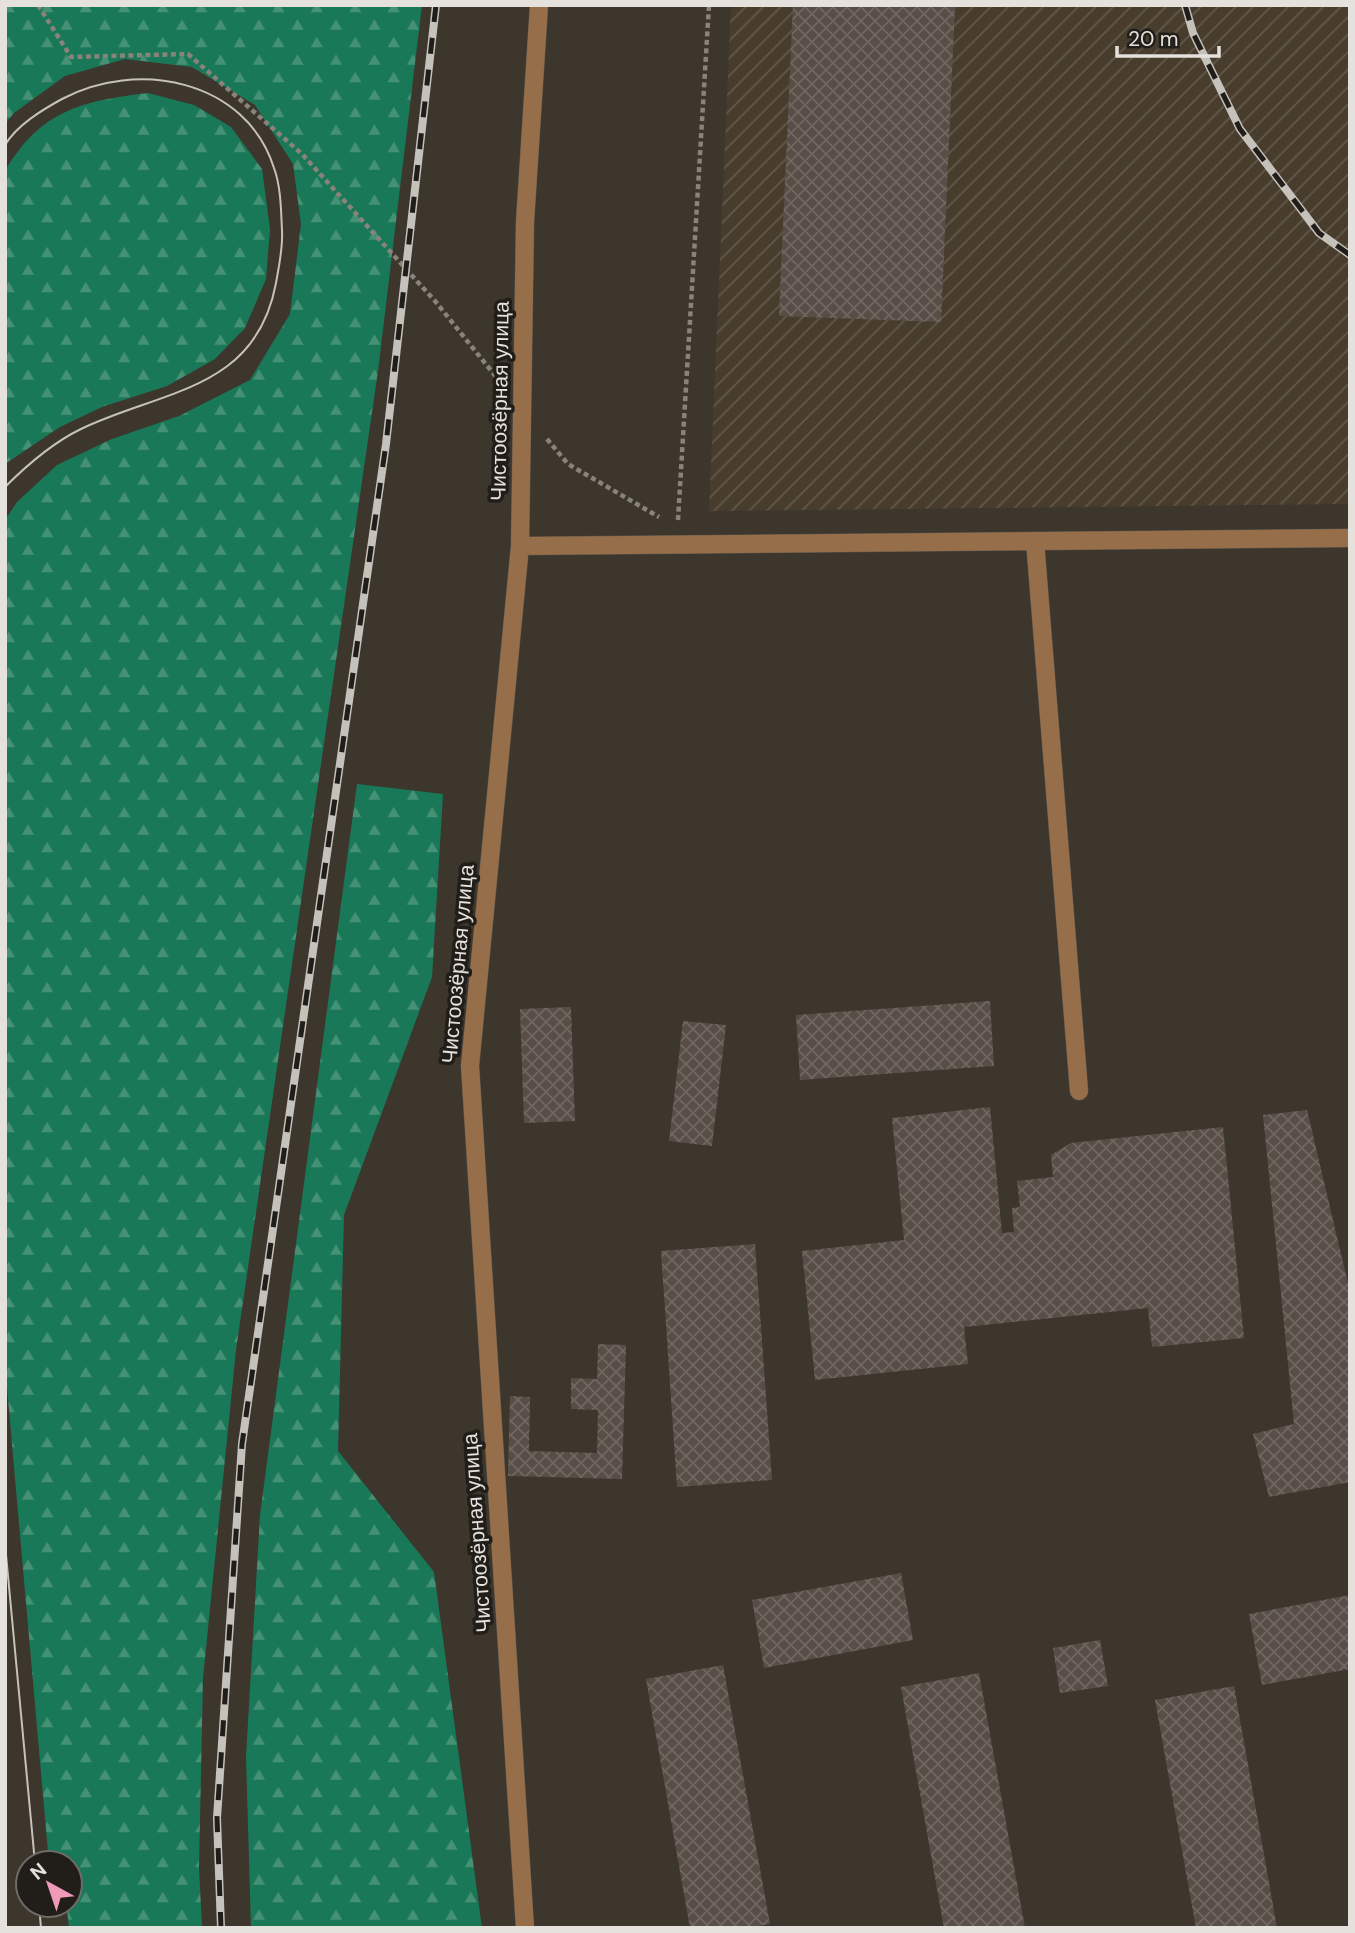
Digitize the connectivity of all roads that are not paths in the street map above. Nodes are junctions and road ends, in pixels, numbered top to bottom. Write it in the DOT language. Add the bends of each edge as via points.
graph roads {
  1 [pos="538,5"];
  2 [pos="1350,538"];
  3 [pos="1035,541"];
  4 [pos="520,545"];
  5 [pos="1079,1091"];
  6 [pos="525,1928"];
  1 -- 4 [label="street, Чистоозёрная улица" via="526,222"];
  2 -- 3 [label="street"];
  3 -- 4 [label="street"];
  3 -- 5 [label="street"];
  4 -- 6 [label="street, Чистоозёрная улица" via="470,1066"];
}
